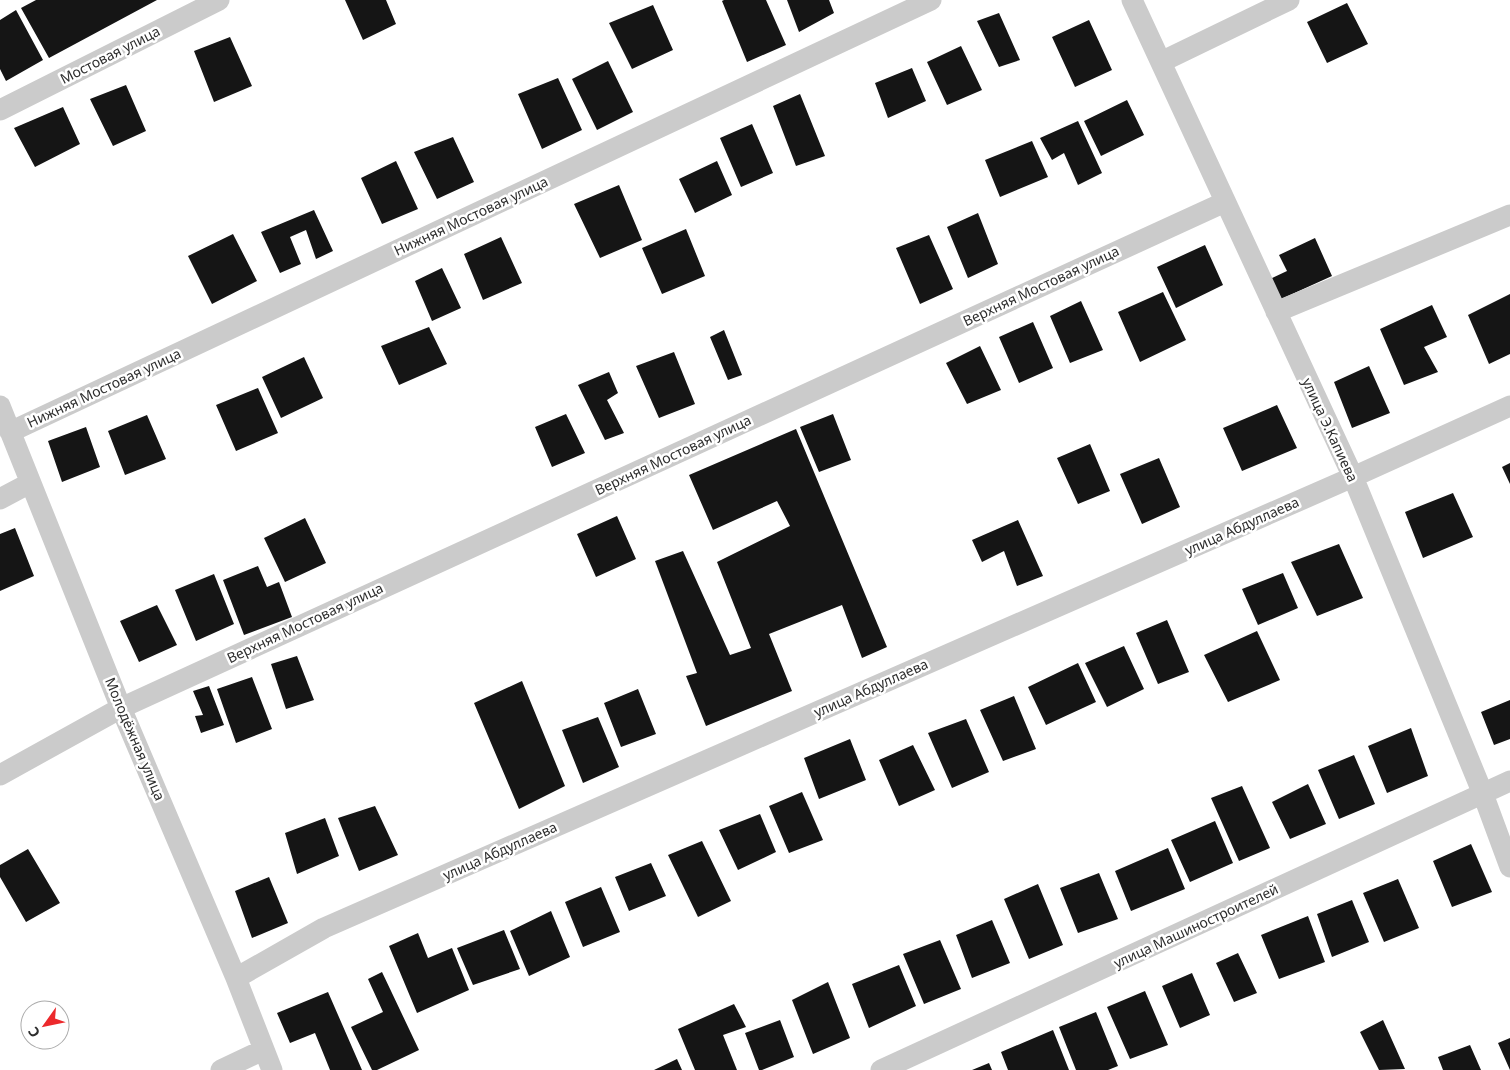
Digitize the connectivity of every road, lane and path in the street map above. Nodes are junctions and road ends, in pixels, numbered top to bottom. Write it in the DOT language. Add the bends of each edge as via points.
graph roads {
  1 [pos="219,0"];
  2 [pos="931,0"];
  3 [pos="1132,0"];
  4 [pos="1289,0"];
  5 [pos="1161,62"];
  6 [pos="0,110"];
  7 [pos="1225,202"];
  8 [pos="1510,215"];
  9 [pos="1276,312"];
  10 [pos="0,406"];
  11 [pos="1510,406"];
  12 [pos="10,432"];
  13 [pos="1352,477"];
  14 [pos="30,483"];
  15 [pos="0,499"];
  16 [pos="121,708"];
  17 [pos="0,775"];
  18 [pos="1510,781"];
  19 [pos="1483,794"];
  20 [pos="1510,867"];
  21 [pos="236,978"];
  22 [pos="263,1050"];
  23 [pos="221,1070"];
  24 [pos="272,1070"];
  25 [pos="881,1070"];
  1 -- 6 [label="street, Мостовая улица"];
  2 -- 12 [label="street, Нижняя Мостовая улица"];
  3 -- 5 [label="street, улица Э.Капиева"];
  4 -- 5 [label="street"];
  5 -- 7 [label="street, улица Э.Капиева"];
  7 -- 9 [label="street, улица Э.Капиева"];
  7 -- 16 [label="street, Верхняя Мостовая улица"];
  8 -- 9 [label="street"];
  9 -- 13 [label="street, улица Э.Капиева"];
  10 -- 12 [label="street, Молодёжная улица"];
  11 -- 13 [label="street, улица Абдуллаева"];
  12 -- 14 [label="street, Молодёжная улица"];
  13 -- 19 [label="street, улица Э.Капиева"];
  13 -- 21 [label="street, улица Абдуллаева" via="324,928"];
  14 -- 15 [label="street"];
  14 -- 16 [label="street, Молодёжная улица"];
  16 -- 17 [label="street, Верхняя Мостовая улица"];
  16 -- 21 [label="street, Молодёжная улица"];
  18 -- 19 [label="street, улица Машиностроителей"];
  19 -- 20 [label="street, улица Э.Капиева"];
  19 -- 25 [label="street, улица Машиностроителей"];
  21 -- 22 [label="street, Молодёжная улица"];
  22 -- 23 [label="street"];
  22 -- 24 [label="street, Молодёжная улица"];
}
